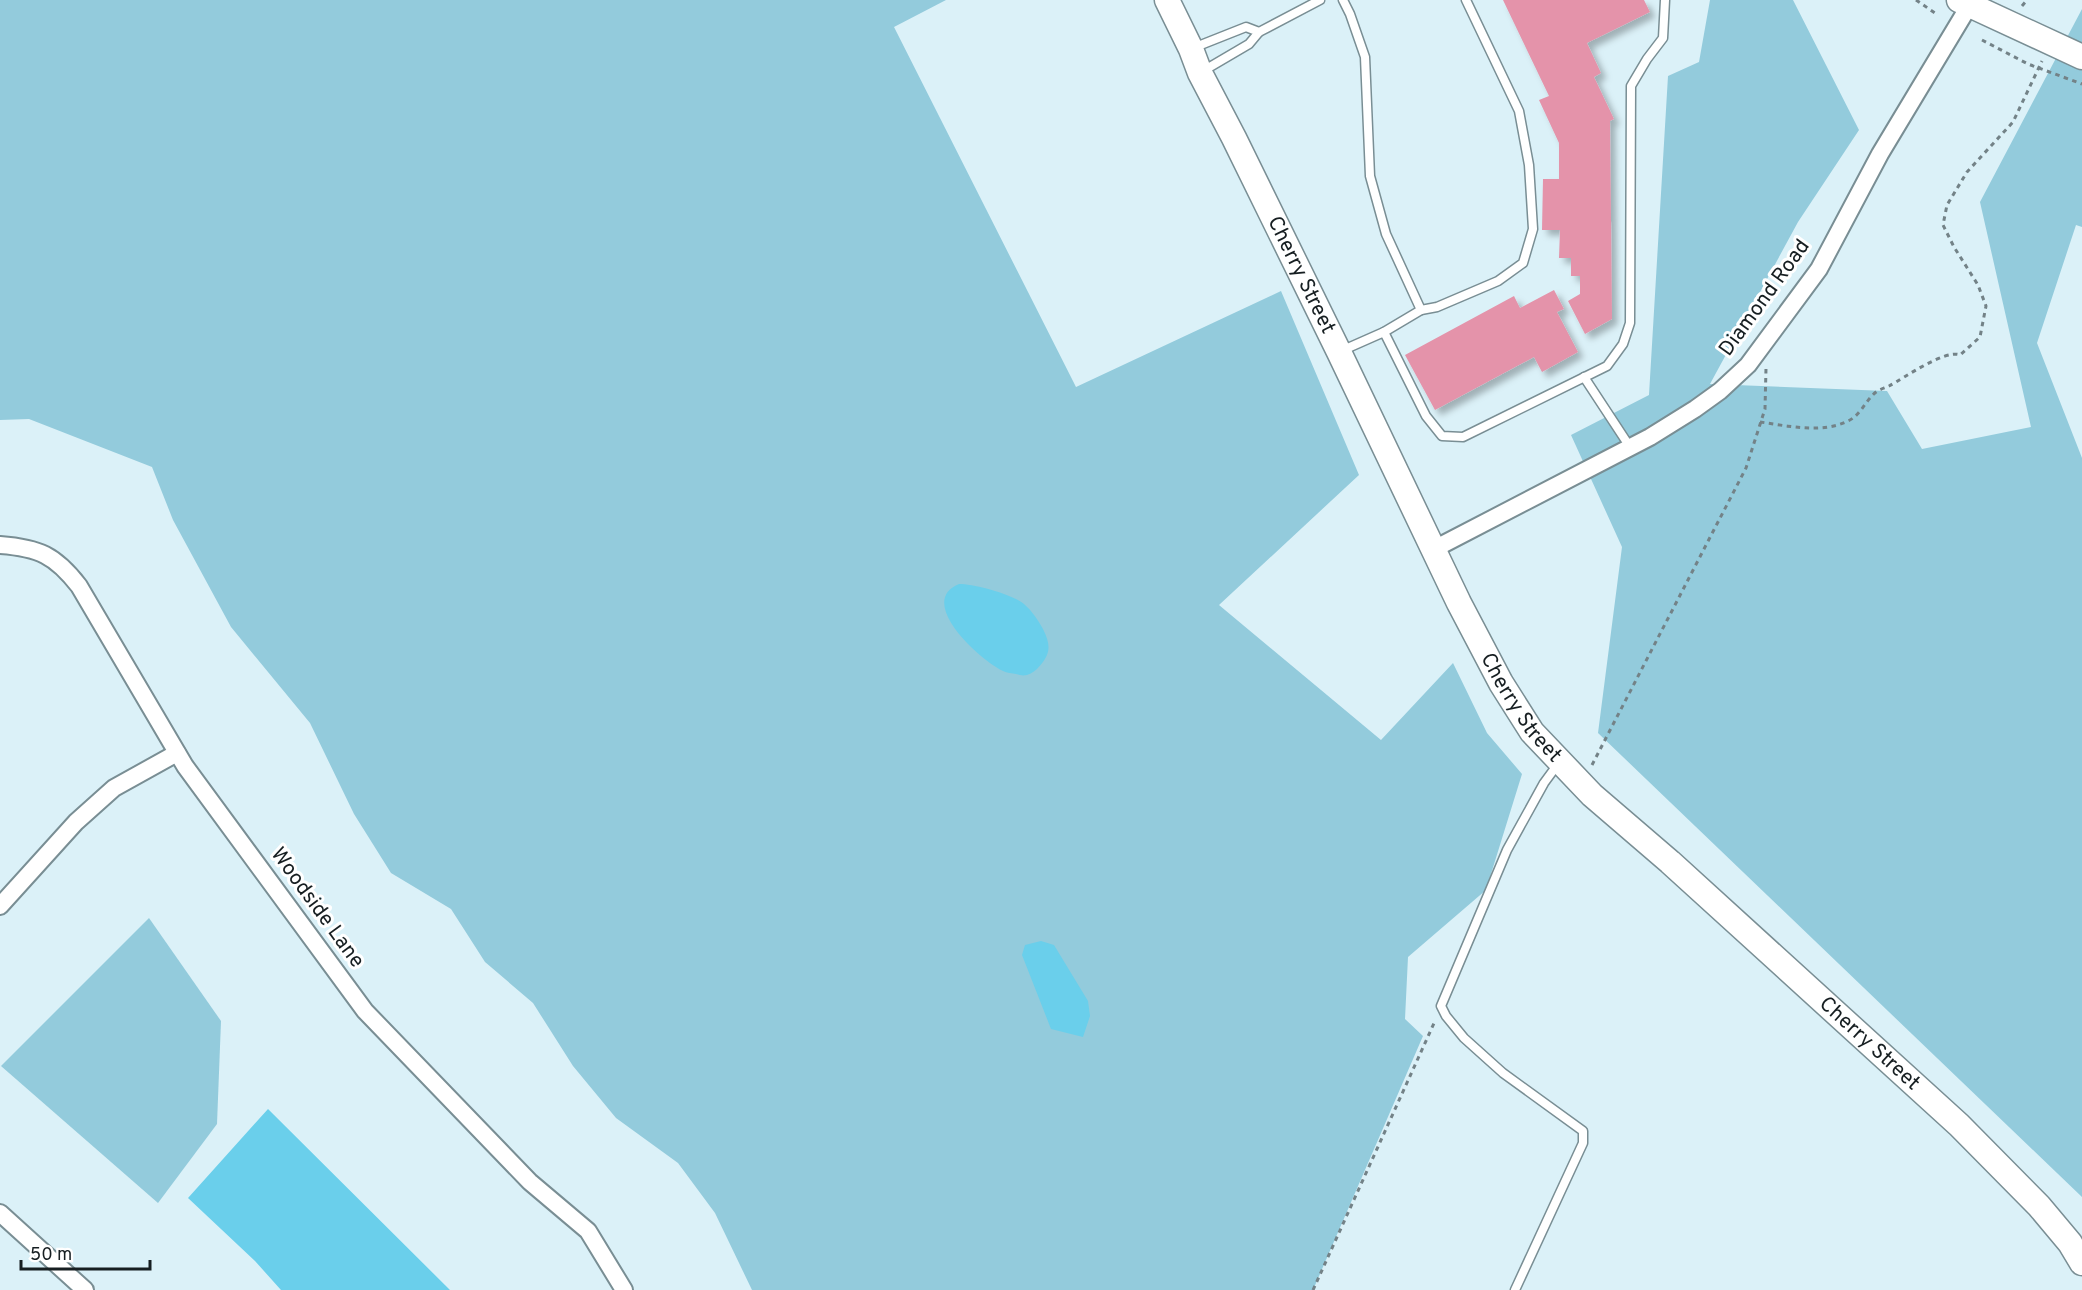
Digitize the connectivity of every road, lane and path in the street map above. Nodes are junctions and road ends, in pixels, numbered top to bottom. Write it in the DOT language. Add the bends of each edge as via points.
graph roads {
  1 [pos="1167,0"];
  2 [pos="1320,0"];
  3 [pos="1343,0"];
  4 [pos="1466,0"];
  5 [pos="1665,0"];
  6 [pos="1916,0"];
  7 [pos="1964,3"];
  8 [pos="1935,13"];
  9 [pos="1259,32"];
  10 [pos="1982,40"];
  11 [pos="2050,43"];
  12 [pos="1191,48"];
  13 [pos="2082,57"];
  14 [pos="2039,68"];
  15 [pos="1200,73"];
  16 [pos="2082,84"];
  17 [pos="1421,310"];
  18 [pos="1384,332"];
  19 [pos="1766,339"];
  20 [pos="1339,352"];
  21 [pos="1584,377"];
  22 [pos="1761,422"];
  23 [pos="1630,447"];
  24 [pos="0,545"];
  25 [pos="1434,549"];
  26 [pos="177,753"];
  27 [pos="1560,763"];
  28 [pos="1583,786"];
  29 [pos="0,906"];
  30 [pos="1441,1006"];
  31 [pos="0,1213"];
  32 [pos="2082,1263"];
  33 [pos="85,1290"];
  34 [pos="624,1290"];
  35 [pos="1313,1290"];
  36 [pos="1515,1290"];
  1 -- 12 [label="street, Cherry Street"];
  2 -- 9 [label="lane"];
  3 -- 17 [label="lane" via="1365,57 1370,176 1386,234"];
  4 -- 17 [label="lane" via="1519,111 1529,165 1533,229 1523,262 1498,281"];
  5 -- 21 [label="lane" via="1663,38 1630,86 1630,324 1623,344 1607,366"];
  6 -- 8 [label="path"];
  7 -- 11 [label="street"];
  7 -- 19 [label="street, Diamond Road" via="1819,269"];
  9 -- 12 [label="lane" via="1246,27"];
  9 -- 15 [label="lane" via="1249,44"];
  10 -- 14 [label="path"];
  11 -- 13 [label="street"];
  11 -- 14 [label="path"];
  12 -- 15 [label="street, Cherry Street"];
  14 -- 16 [label="path"];
  14 -- 22 [label="path" via="2013,122 1967,172 1947,205 1943,225 1986,306 1980,337 1960,355 1929,362 1878,390 1857,416 1846,422 1816,429"];
  15 -- 20 [label="street, Cherry Street"];
  17 -- 18 [label="lane"];
  18 -- 20 [label="lane"];
  18 -- 21 [label="lane" via="1426,416 1442,435 1463,437"];
  19 -- 22 [label="path" via="1765,409"];
  19 -- 23 [label="street, Diamond Road" via="1748,365 1720,391"];
  20 -- 25 [label="street, Cherry Street"];
  21 -- 23 [label="lane"];
  22 -- 28 [label="path" via="1746,468 1597,752"];
  23 -- 25 [label="street, Diamond Road"];
  24 -- 26 [label="street, Woodside Lane" via="25,547 52,558 69,573"];
  25 -- 27 [label="street, Cherry Street" via="1501,683 1532,732"];
  26 -- 29 [label="street" via="114,788 76,822"];
  26 -- 34 [label="street, Woodside Lane" via="365,1011 530,1182 588,1231"];
  27 -- 28 [label="street, Cherry Street"];
  27 -- 30 [label="lane" via="1544,783 1507,850"];
  28 -- 32 [label="street, Cherry Street" via="1959,1125 2040,1206"];
  30 -- 35 [label="path"];
  30 -- 36 [label="lane" via="1464,1038 1503,1073 1584,1131 1583,1143"];
  31 -- 33 [label="street"];
}
